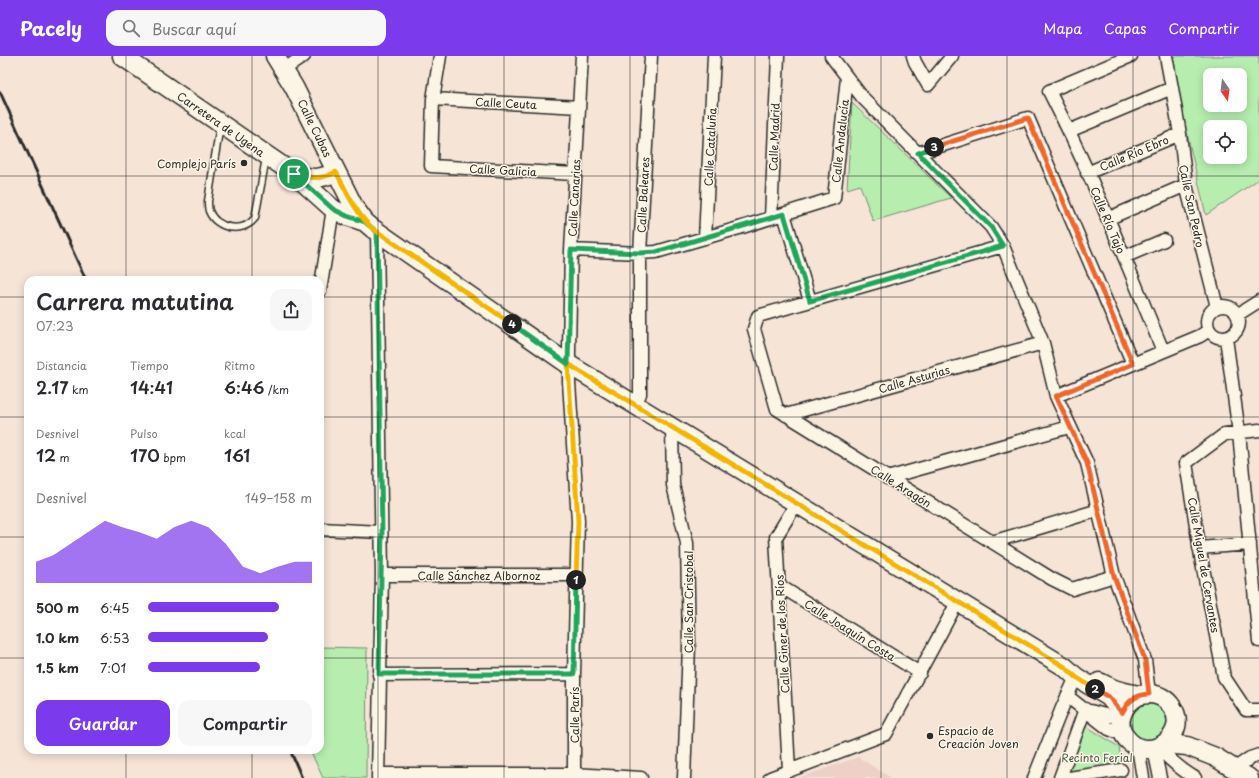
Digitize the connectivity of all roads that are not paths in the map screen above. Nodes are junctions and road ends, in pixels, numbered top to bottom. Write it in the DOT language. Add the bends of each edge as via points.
graph roads {
  1 [pos="122,56"];
  2 [pos="304,56"];
  3 [pos="440,56"];
  4 [pos="582,56"];
  5 [pos="651,56"];
  6 [pos="714,56"];
  7 [pos="778,56"];
  8 [pos="831,56"];
  9 [pos="913,56"];
  10 [pos="952,56"];
  11 [pos="1131,56"];
  12 [pos="1166,56"];
  13 [pos="279,63"];
  14 [pos="847,78"];
  15 [pos="1172,88"];
  16 [pos="433,99"];
  17 [pos="578,107"];
  18 [pos="221,124"];
  19 [pos="1069,131"];
  20 [pos="1180,134"];
  21 [pos="918,153"];
  22 [pos="267,156"];
  23 [pos="336,172"];
  24 [pos="1088,173"];
  25 [pos="294,174"];
  26 [pos="575,174"];
  27 [pos="1186,185"];
  28 [pos="333,209"];
  29 [pos="784,214"];
  30 [pos="771,218"];
  31 [pos="1107,219"];
  32 [pos="371,227"];
  33 [pos="705,238"];
  34 [pos="1164,240"];
  35 [pos="1003,246"];
  36 [pos="571,250"];
  37 [pos="640,253"];
  38 [pos="1124,257"];
  39 [pos="322,276"];
  40 [pos="810,301"];
  41 [pos="1259,301"];
  42 [pos="1217,307"];
  43 [pos="1237,315"];
  44 [pos="1209,330"];
  45 [pos="1226,338"];
  46 [pos="1043,343"];
  47 [pos="1163,351"];
  48 [pos="568,364"];
  49 [pos="1133,364"];
  50 [pos="1056,396"];
  51 [pos="636,405"];
  52 [pos="786,415"];
  53 [pos="672,427"];
  54 [pos="1069,427"];
  55 [pos="1259,430"];
  56 [pos="1239,433"];
  57 [pos="887,478"];
  58 [pos="796,504"];
  59 [pos="1099,510"];
  60 [pos="324,529"];
  61 [pos="382,532"];
  62 [pos="992,542"];
  63 [pos="1250,544"];
  64 [pos="1199,548"];
  65 [pos="382,575"];
  66 [pos="576,575"];
  67 [pos="1114,576"];
  68 [pos="780,586"];
  69 [pos="1257,592"];
  70 [pos="958,601"];
  71 [pos="1259,641"];
  72 [pos="1071,672"];
  73 [pos="920,673"];
  74 [pos="379,674"];
  75 [pos="574,674"];
  76 [pos="1145,694"];
  77 [pos="1067,696"];
  78 [pos="1085,709"];
  79 [pos="1259,710"];
  80 [pos="1122,714"];
  81 [pos="1176,726"];
  82 [pos="1148,744"];
  83 [pos="1259,755"];
  84 [pos="1215,757"];
  85 [pos="790,770"];
  86 [pos="1121,770"];
  87 [pos="1242,774"];
  88 [pos="378,776"];
  89 [pos="574,776"];
  90 [pos="1095,776"];
  91 [pos="1076,777"];
  92 [pos="641,778"];
  93 [pos="684,778"];
  94 [pos="770,778"];
  95 [pos="1034,778"];
  96 [pos="1060,778"];
  97 [pos="1143,778"];
  98 [pos="1160,778"];
  99 [pos="1195,778"];
  1 -- 18 [label="main road, Carretera de Ugena"];
  2 -- 13 [label="street"];
  3 -- 16 [label="street"];
  4 -- 17 [label="street, Calle Canarias"];
  5 -- 37 [label="street, Calle Baleares"];
  6 -- 33 [label="street, Calle Cataluña"];
  7 -- 30 [label="street, Calle Madrid"];
  8 -- 14 [label="street"];
  9 -- 10 [label="street" via="928,85"];
  11 -- 19 [label="street, Calle Río Tajo" via="1049,91"];
  12 -- 15 [label="street, Calle San Pedro"];
  13 -- 23 [label="main road, Calle Cubas"];
  14 -- 21 [label="street" via="862,97"];
  14 -- 29 [label="street, Calle Andalucía" via="834,198"];
  15 -- 19 [label="street"];
  15 -- 20 [label="street, Calle San Pedro"];
  16 -- 17 [label="street, Calle Ceuta"];
  16 -- 26 [label="street, Calle Galicia" via="431,166"];
  17 -- 26 [label="street, Calle Canarias"];
  18 -- 22 [label="main road, Carretera de Ugena"];
  18 -- 22 [label="lane" via="208,202 208,210 217,222 235,228 247,226 255,218"];
  19 -- 24 [label="street, Calle Río Tajo"];
  20 -- 24 [label="street, Calle Río Ebro"];
  20 -- 27 [label="street, Calle San Pedro"];
  21 -- 35 [label="street" via="991,227"];
  21 -- 49 [label="street" via="1028,118"];
  22 -- 25 [label="main road, Carretera de Ugena"];
  23 -- 25 [label="main road" via="314,178"];
  23 -- 32 [label="main road, Calle Cubas" via="354,207"];
  24 -- 31 [label="street, Calle Río Tajo"];
  25 -- 28 [label="main road, Carretera de Ugena"];
  26 -- 36 [label="street, Calle Canarias"];
  27 -- 31 [label="street"];
  27 -- 42 [label="street, Calle San Pedro"];
  28 -- 32 [label="main road, Carretera de Ugena"];
  28 -- 39 [label="street"];
  29 -- 30 [label="street, Calle Andalucía"];
  29 -- 40 [label="street"];
  30 -- 33 [label="street, Calle Andalucía"];
  31 -- 38 [label="street, Calle Río Tajo"];
  32 -- 48 [label="main road, Carretera de Ugena"];
  32 -- 61 [label="street"];
  33 -- 37 [label="street, Calle Andalucía" via="656,252"];
  34 -- 38 [label="street"];
  35 -- 40 [label="street"];
  35 -- 46 [label="street"];
  36 -- 37 [label="street, Calle Andalucía"];
  36 -- 48 [label="street, Calle Canarias"];
  37 -- 51 [label="street, Calle Baleares" via="640,394"];
  38 -- 47 [label="street, Calle Río Tajo"];
  40 -- 52 [label="street, Calle Aragón" via="758,316 754,329 777,409"];
  41 -- 43 [label="street"];
  42 -- 43 [label="street" via="1231,308"];
  42 -- 44 [label="street" via="1209,314"];
  43 -- 45 [label="street" via="1238,329"];
  44 -- 45 [label="street" via="1216,337"];
  44 -- 47 [label="street"];
  45 -- 56 [label="street"];
  46 -- 50 [label="street"];
  46 -- 52 [label="street, Calle Asturias"];
  47 -- 49 [label="street"];
  48 -- 51 [label="main road, Carretera de Ugena"];
  48 -- 66 [label="street, Calle París" via="578,521"];
  49 -- 50 [label="street"];
  50 -- 54 [label="street"];
  51 -- 53 [label="main road, Carretera de Ugena"];
  52 -- 57 [label="street, Calle Aragón"];
  53 -- 58 [label="main road, Carretera de Ugena"];
  53 -- 93 [label="street, Calle San Cristobal" via="672,486 688,543 689,646"];
  54 -- 57 [label="street"];
  54 -- 59 [label="street" via="1087,463"];
  55 -- 56 [label="street"];
  56 -- 63 [label="street"];
  56 -- 64 [label="street, Calle Miguel de Cervantes" via="1226,434 1186,463"];
  57 -- 62 [label="street, Calle Aragón"];
  58 -- 68 [label="street, Calle Giner de los Ríos" via="776,537"];
  58 -- 70 [label="main road, Carretera de Ugena"];
  59 -- 62 [label="street"];
  59 -- 67 [label="street"];
  60 -- 61 [label="street"];
  61 -- 65 [label="street"];
  62 -- 67 [label="street, Calle Aragón" via="1072,589"];
  63 -- 64 [label="street"];
  63 -- 69 [label="street"];
  64 -- 79 [label="street, Calle Miguel de Cervantes" via="1224,677 1246,710"];
  65 -- 66 [label="street, Calle Sánchez Albornoz"];
  65 -- 74 [label="street"];
  66 -- 75 [label="street, Calle París"];
  67 -- 76 [label="street" via="1145,660"];
  68 -- 73 [label="street, Calle Joaquín Costa"];
  68 -- 85 [label="street, Calle Giner de los Ríos"];
  69 -- 71 [label="street"];
  70 -- 72 [label="main road, Carretera de Ugena"];
  70 -- 73 [label="street"];
  72 -- 76 [label="main road" via="1120,691"];
  72 -- 77 [label="street"];
  72 -- 80 [label="main road, Carretera de Ugena" via="1109,697"];
  73 -- 85 [label="street" via="886,734"];
  74 -- 75 [label="street"];
  74 -- 88 [label="street"];
  75 -- 89 [label="street, Calle París"];
  76 -- 80 [label="main road" via="1132,699"];
  76 -- 81 [label="main road" via="1158,695 1167,700 1176,716"];
  77 -- 78 [label="street"];
  77 -- 95 [label="street"];
  78 -- 80 [label="street" via="1110,716"];
  78 -- 82 [label="street" via="1109,729"];
  78 -- 96 [label="street"];
  80 -- 82 [label="main road" via="1121,727"];
  81 -- 82 [label="main road" via="1174,733"];
  81 -- 84 [label="main road"];
  82 -- 84 [label="main road" via="1187,746"];
  82 -- 97 [label="street"];
  82 -- 98 [label="street"];
  82 -- 99 [label="street" via="1164,753"];
  83 -- 87 [label="street" via="1250,758"];
  84 -- 87 [label="main road"];
  85 -- 94 [label="street"];
  86 -- 90 [label="street"];
  88 -- 89 [label="street"];
  89 -- 92 [label="street"];
  90 -- 91 [label="street"];
}
